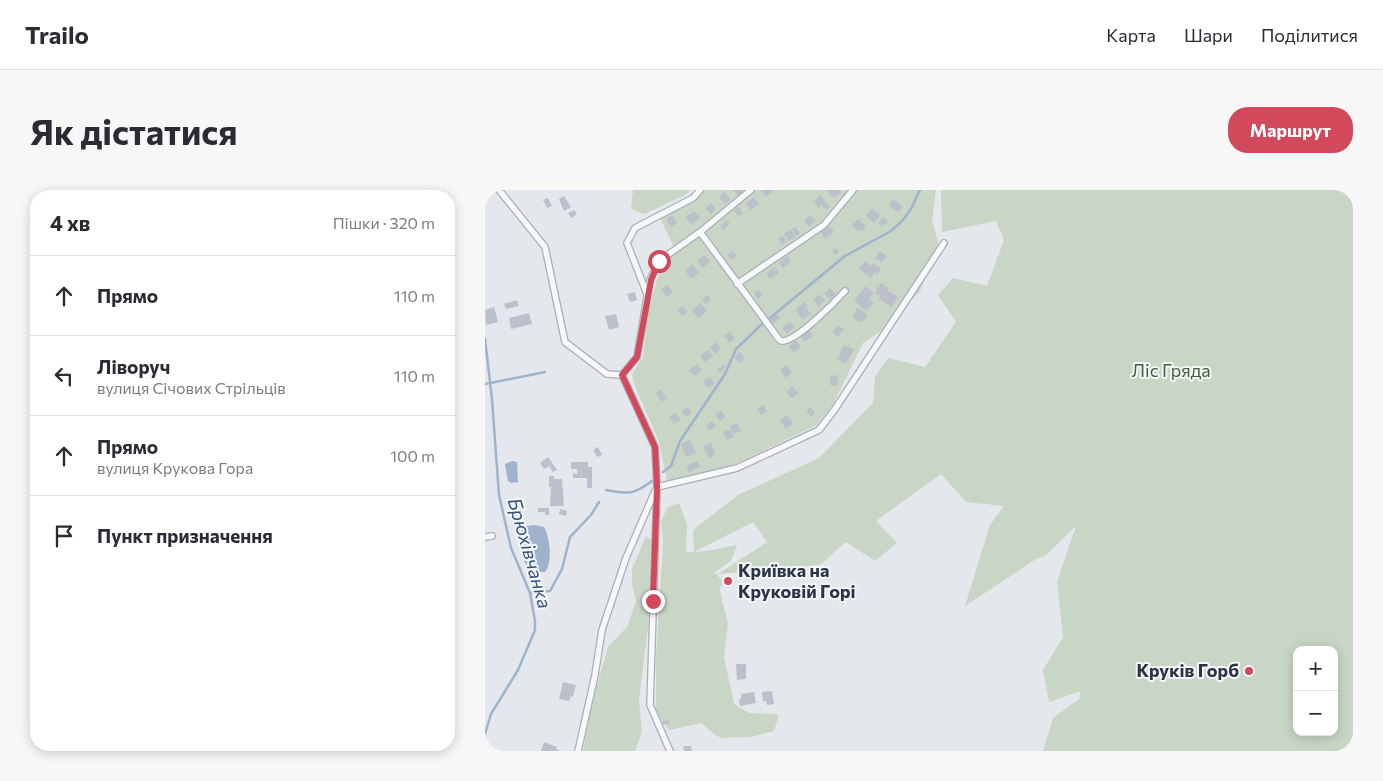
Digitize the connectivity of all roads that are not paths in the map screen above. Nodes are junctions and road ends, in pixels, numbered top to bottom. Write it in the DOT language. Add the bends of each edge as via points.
graph roads {
  1 [pos="499,190"];
  2 [pos="700,190"];
  3 [pos="751,190"];
  4 [pos="853,190"];
  5 [pos="700,232"];
  6 [pos="944,242"];
  7 [pos="737,284"];
  8 [pos="845,291"];
  9 [pos="648,296"];
  10 [pos="622,375"];
  11 [pos="657,487"];
  12 [pos="578,751"];
  13 [pos="670,751"];
  1 -- 10 [label="street" via="545,247 565,342 607,374"];
  2 -- 9 [label="street" via="693,198 635,228 627,243"];
  3 -- 5 [label="street"];
  4 -- 7 [label="street" via="825,225"];
  5 -- 7 [label="street"];
  5 -- 9 [label="street" via="659,261"];
  6 -- 11 [label="street" via="819,430 737,468"];
  7 -- 8 [label="street" via="778,338 786,342"];
  9 -- 10 [label="street" via="637,357"];
  10 -- 11 [label="street" via="655,447"];
  11 -- 12 [label="street" via="626,558 602,630"];
  11 -- 13 [label="street" via="649,705"];
}
